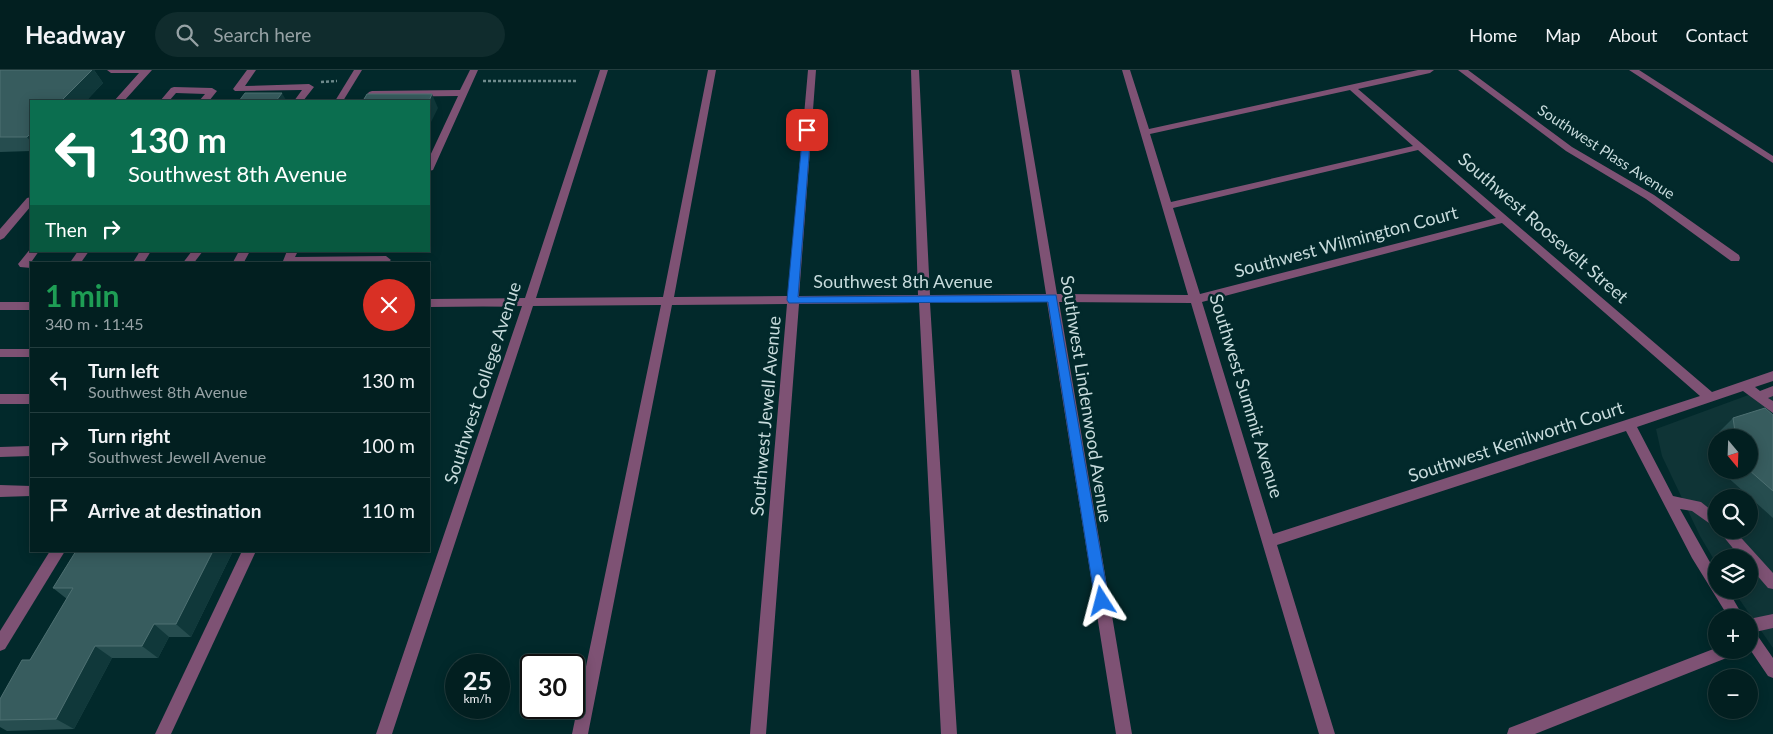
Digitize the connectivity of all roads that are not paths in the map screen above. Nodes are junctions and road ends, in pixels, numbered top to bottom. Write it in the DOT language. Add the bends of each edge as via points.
graph roads {
  1 [pos="111,70"];
  2 [pos="147,70"];
  3 [pos="252,70"];
  4 [pos="358,70"];
  5 [pos="474,70"];
  6 [pos="604,70"];
  7 [pos="712,70"];
  8 [pos="812,70"];
  9 [pos="915,70"];
  10 [pos="1015,70"];
  11 [pos="1126,70"];
  12 [pos="1430,70"];
  13 [pos="1462,70"];
  14 [pos="1633,70"];
  15 [pos="1351,87"];
  16 [pos="464,93"];
  17 [pos="120,100"];
  18 [pos="165,100"];
  19 [pos="205,100"];
  20 [pos="300,100"];
  21 [pos="340,100"];
  22 [pos="368,100"];
  23 [pos="1144,133"];
  24 [pos="1420,147"];
  25 [pos="1773,160"];
  26 [pos="430,166"];
  27 [pos="30,201"];
  28 [pos="1166,206"];
  29 [pos="1503,218"];
  30 [pos="0,236"];
  31 [pos="33,252"];
  32 [pos="83,252"];
  33 [pos="197,252"];
  34 [pos="292,252"];
  35 [pos="386,258"];
  36 [pos="1735,258"];
  37 [pos="76,262"];
  38 [pos="190,262"];
  39 [pos="30,264"];
  40 [pos="1052,298"];
  41 [pos="924,299"];
  42 [pos="1197,299"];
  43 [pos="792,300"];
  44 [pos="667,301"];
  45 [pos="529,302"];
  46 [pos="430,304"];
  47 [pos="0,306"];
  48 [pos="30,306"];
  49 [pos="0,353"];
  50 [pos="30,353"];
  51 [pos="1773,376"];
  52 [pos="1744,386"];
  53 [pos="1773,392"];
  54 [pos="1710,397"];
  55 [pos="1758,397"];
  56 [pos="0,399"];
  57 [pos="30,399"];
  58 [pos="1773,408"];
  59 [pos="1629,425"];
  60 [pos="30,451"];
  61 [pos="0,452"];
  62 [pos="0,491"];
  63 [pos="30,491"];
  64 [pos="1669,501"];
  65 [pos="1708,516"];
  66 [pos="1733,539"];
  67 [pos="1269,541"];
  68 [pos="57,552"];
  69 [pos="249,552"];
  70 [pos="1708,571"];
  71 [pos="1773,584"];
  72 [pos="1773,621"];
  73 [pos="1758,631"];
  74 [pos="0,644"];
  75 [pos="1758,648"];
  76 [pos="1708,658"];
  77 [pos="1773,671"];
  78 [pos="163,734"];
  79 [pos="384,734"];
  80 [pos="580,734"];
  81 [pos="758,734"];
  82 [pos="949,734"];
  83 [pos="1124,734"];
  84 [pos="1327,734"];
  85 [pos="1515,734"];
  1 -- 2 [label="street"];
  2 -- 17 [label="street"];
  3 -- 20 [label="street" via="238,89 309,87"];
  4 -- 21 [label="street"];
  5 -- 16 [label="street"];
  6 -- 45 [label="street, Southwest College Avenue"];
  7 -- 44 [label="street"];
  8 -- 43 [label="street, Southwest Jewell Avenue"];
  9 -- 41 [label="street"];
  10 -- 40 [label="street, Southwest Lindenwood Avenue"];
  11 -- 23 [label="street, Southwest Summit Avenue"];
  12 -- 15 [label="street"];
  13 -- 36 [label="street, Southwest Plass Avenue" via="1569,149 1650,197"];
  14 -- 25 [label="street"];
  15 -- 23 [label="street"];
  15 -- 24 [label="street, Southwest Roosevelt Street"];
  16 -- 22 [label="street" via="372,94"];
  16 -- 26 [label="street"];
  18 -- 19 [label="street" via="174,90 212,90"];
  23 -- 28 [label="street, Southwest Summit Avenue"];
  24 -- 28 [label="street"];
  24 -- 29 [label="street, Southwest Roosevelt Street"];
  27 -- 30 [label="street"];
  28 -- 42 [label="street, Southwest Summit Avenue"];
  29 -- 42 [label="street, Southwest Wilmington Court"];
  29 -- 54 [label="street, Southwest Roosevelt Street"];
  31 -- 39 [label="street" via="24,264"];
  32 -- 37 [label="street"];
  33 -- 38 [label="street"];
  34 -- 35 [label="street" via="288,261"];
  40 -- 41 [label="street, Southwest 8th Avenue"];
  40 -- 42 [label="street, Southwest 8th Avenue"];
  40 -- 83 [label="street, Southwest Lindenwood Avenue"];
  41 -- 43 [label="street, Southwest 8th Avenue"];
  41 -- 82 [label="street"];
  42 -- 67 [label="street, Southwest Summit Avenue"];
  43 -- 44 [label="street, Southwest 8th Avenue"];
  43 -- 81 [label="street, Southwest Jewell Avenue"];
  44 -- 45 [label="street, Southwest 8th Avenue"];
  44 -- 80 [label="street"];
  45 -- 46 [label="street, Southwest 8th Avenue"];
  45 -- 79 [label="street, Southwest College Avenue"];
  47 -- 48 [label="street"];
  49 -- 50 [label="street"];
  51 -- 52 [label="street, Southwest Kenilworth Court"];
  52 -- 54 [label="street, Southwest Kenilworth Court"];
  52 -- 55 [label="street"];
  53 -- 55 [label="street"];
  54 -- 59 [label="street, Southwest Kenilworth Court"];
  55 -- 58 [label="street"];
  56 -- 57 [label="street"];
  59 -- 64 [label="street"];
  59 -- 67 [label="street, Southwest Kenilworth Court"];
  60 -- 61 [label="street"];
  62 -- 63 [label="street"];
  64 -- 65 [label="street" via="1696,506"];
  64 -- 70 [label="street"];
  66 -- 71 [label="street"];
  67 -- 84 [label="street, Southwest Summit Avenue"];
  68 -- 74 [label="street"];
  69 -- 78 [label="street"];
  72 -- 73 [label="street"];
  75 -- 77 [label="street"];
  76 -- 85 [label="street"];
}
